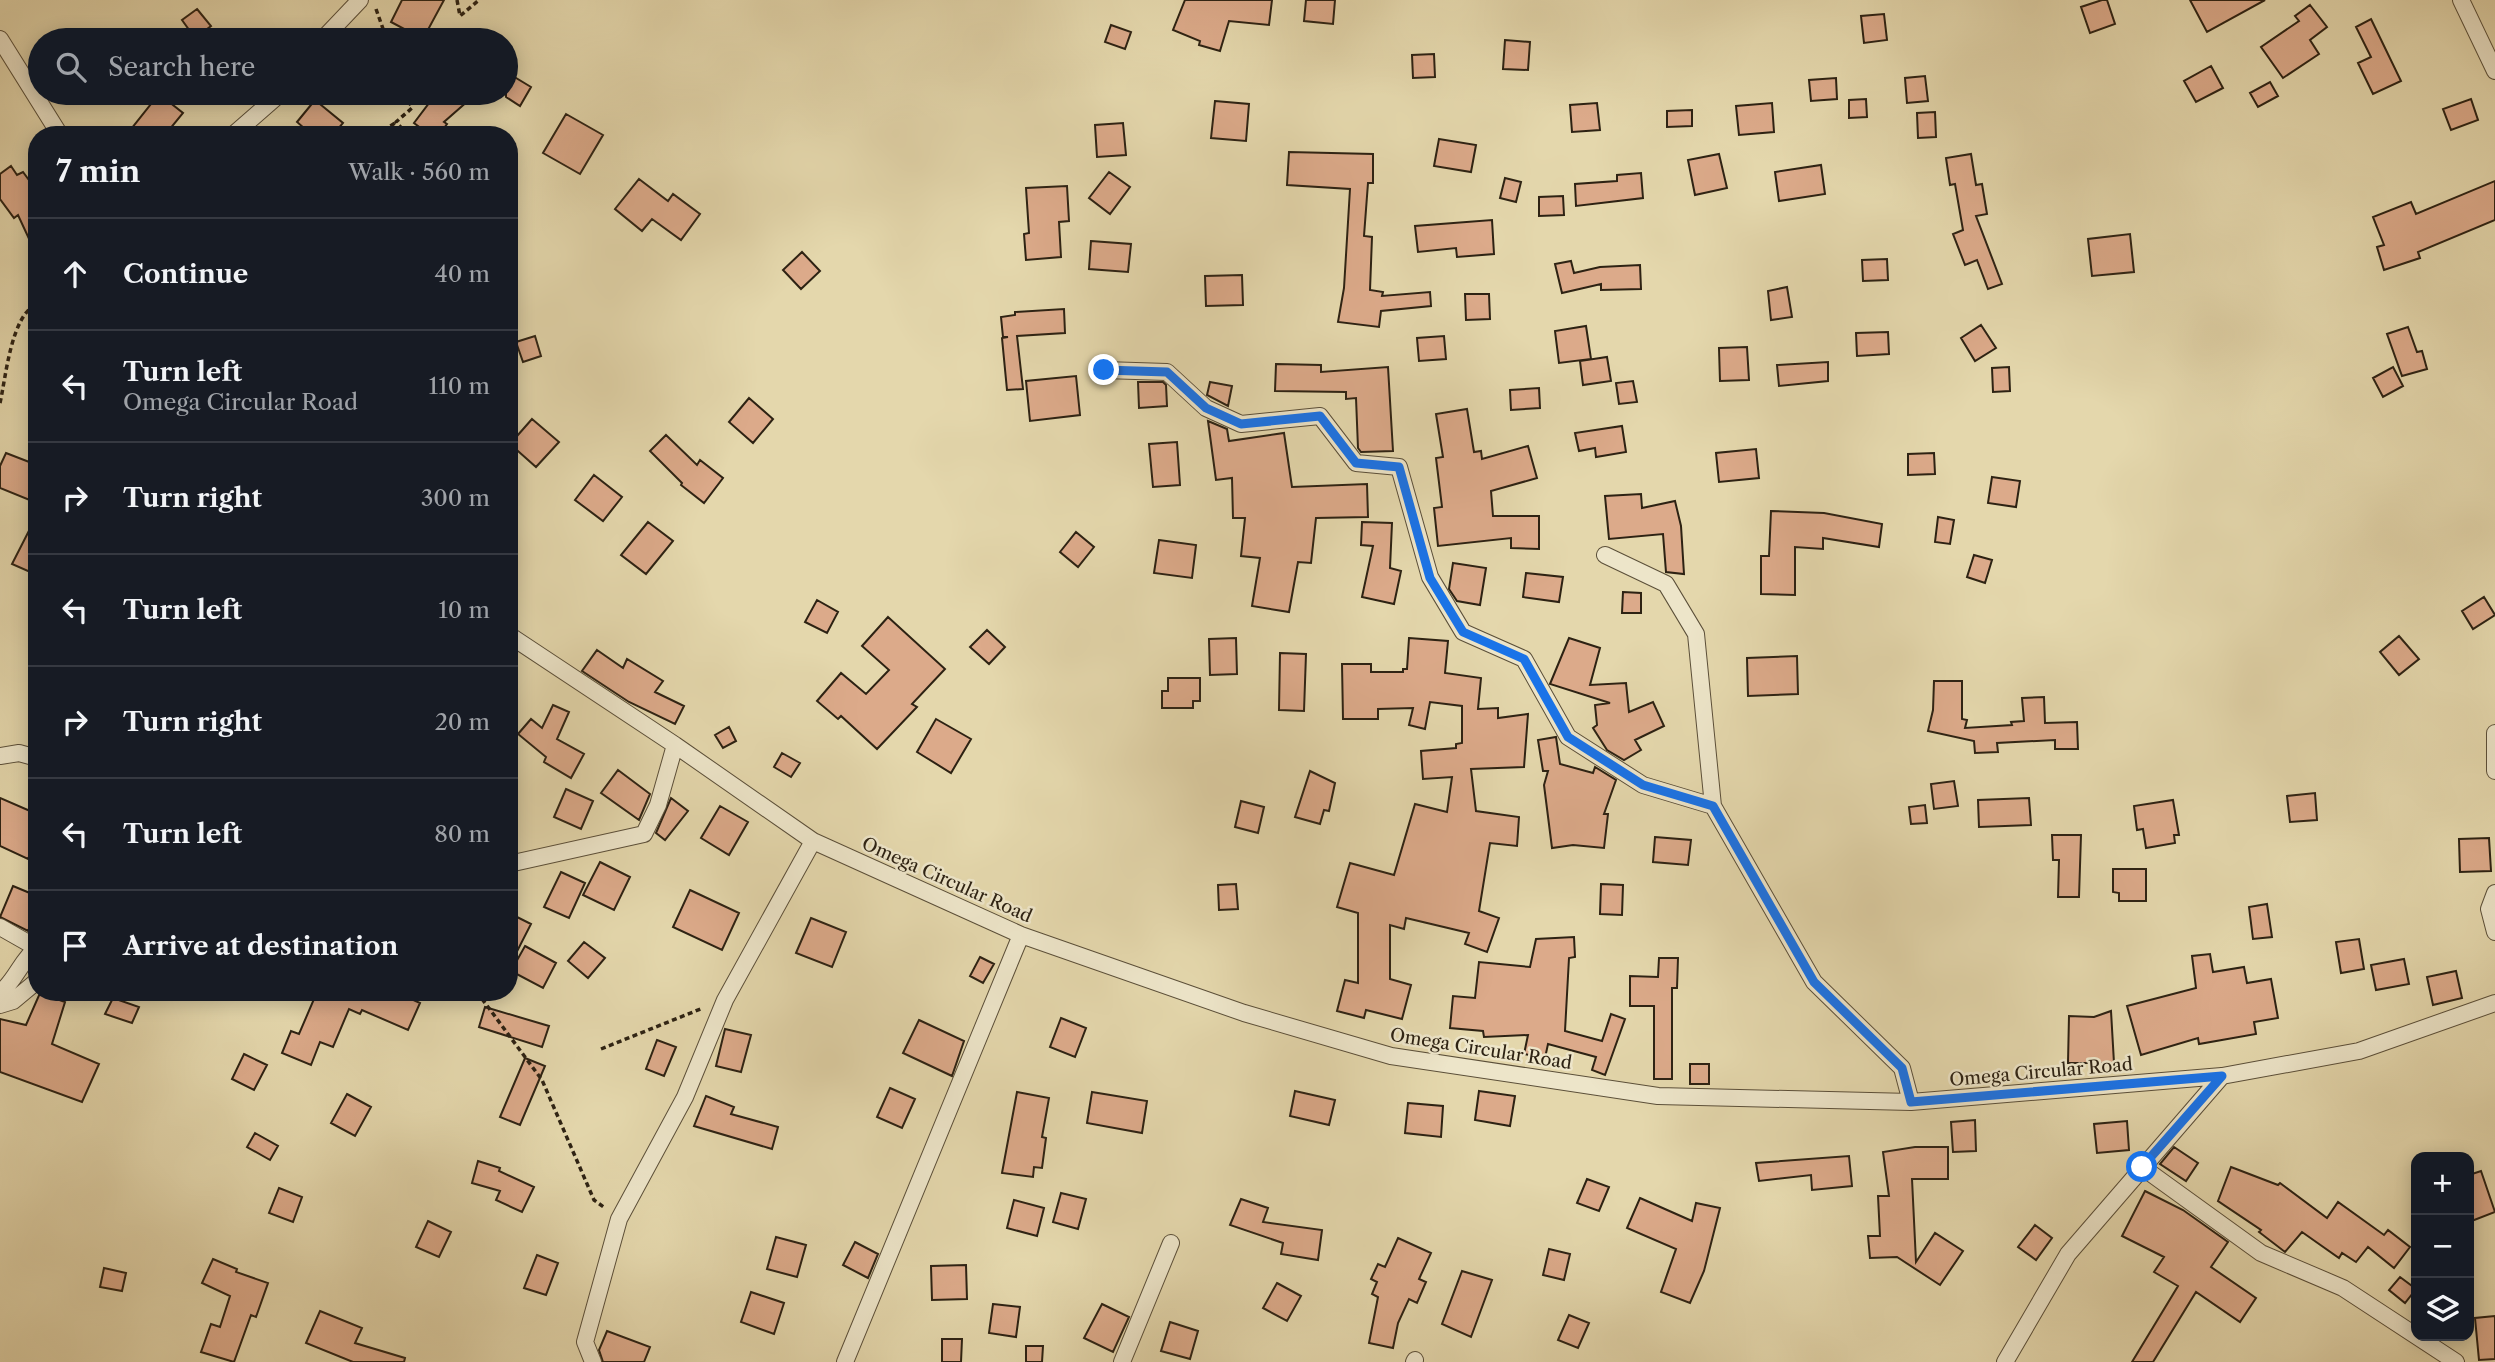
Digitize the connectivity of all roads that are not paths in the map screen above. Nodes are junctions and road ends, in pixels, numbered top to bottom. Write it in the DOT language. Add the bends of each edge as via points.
graph roads {
  1 [pos="360,0"];
  2 [pos="2461,0"];
  3 [pos="333,28"];
  4 [pos="0,39"];
  5 [pos="2495,71"];
  6 [pos="28,84"];
  7 [pos="41,105"];
  8 [pos="267,105"];
  9 [pos="54,126"];
  10 [pos="243,126"];
  11 [pos="1104,370"];
  12 [pos="1605,555"];
  13 [pos="518,641"];
  14 [pos="2495,733"];
  15 [pos="675,745"];
  16 [pos="2,753"];
  17 [pos="28,757"];
  18 [pos="2495,771"];
  19 [pos="1713,806"];
  20 [pos="813,841"];
  21 [pos="518,862"];
  22 [pos="2495,893"];
  23 [pos="0,926"];
  24 [pos="2495,932"];
  25 [pos="1021,934"];
  26 [pos="28,943"];
  27 [pos="28,956"];
  28 [pos="28,988"];
  29 [pos="0,993"];
  30 [pos="2495,1003"];
  31 [pos="0,1005"];
  32 [pos="2222,1076"];
  33 [pos="1911,1102"];
  34 [pos="2142,1167"];
  35 [pos="1171,1243"];
  36 [pos="593,1362"];
  37 [pos="845,1362"];
  38 [pos="1122,1362"];
  39 [pos="2005,1362"];
  40 [pos="2456,1362"];
  1 -- 3 [label="street"];
  2 -- 5 [label="street"];
  4 -- 6 [label="street"];
  7 -- 9 [label="street"];
  8 -- 10 [label="street"];
  11 -- 19 [label="street" via="1167,372 1206,408 1241,424 1320,416 1356,463 1399,467 1430,578 1463,632 1524,659 1568,737 1643,785"];
  12 -- 19 [label="street" via="1666,584 1696,634"];
  13 -- 15 [label="street, Omega Circular Road"];
  14 -- 18 [label="street"];
  15 -- 20 [label="street, Omega Circular Road"];
  15 -- 21 [label="street" via="658,805 644,834"];
  16 -- 17 [label="street"];
  19 -- 33 [label="street" via="1814,982 1902,1068"];
  20 -- 25 [label="street, Omega Circular Road"];
  20 -- 36 [label="street" via="725,1000 685,1097 620,1219 585,1342"];
  22 -- 24 [label="street" via="2488,909"];
  23 -- 26 [label="street"];
  25 -- 33 [label="street, Omega Circular Road" via="1244,1013 1391,1056 1658,1096"];
  25 -- 37 [label="street"];
  27 -- 29 [label="street"];
  28 -- 31 [label="street"];
  30 -- 32 [label="street, Omega Circular Road" via="2359,1051"];
  32 -- 33 [label="street, Omega Circular Road"];
  32 -- 34 [label="street"];
  34 -- 39 [label="street" via="2068,1254"];
  34 -- 40 [label="street" via="2261,1253 2343,1288"];
  35 -- 38 [label="street"];
}
